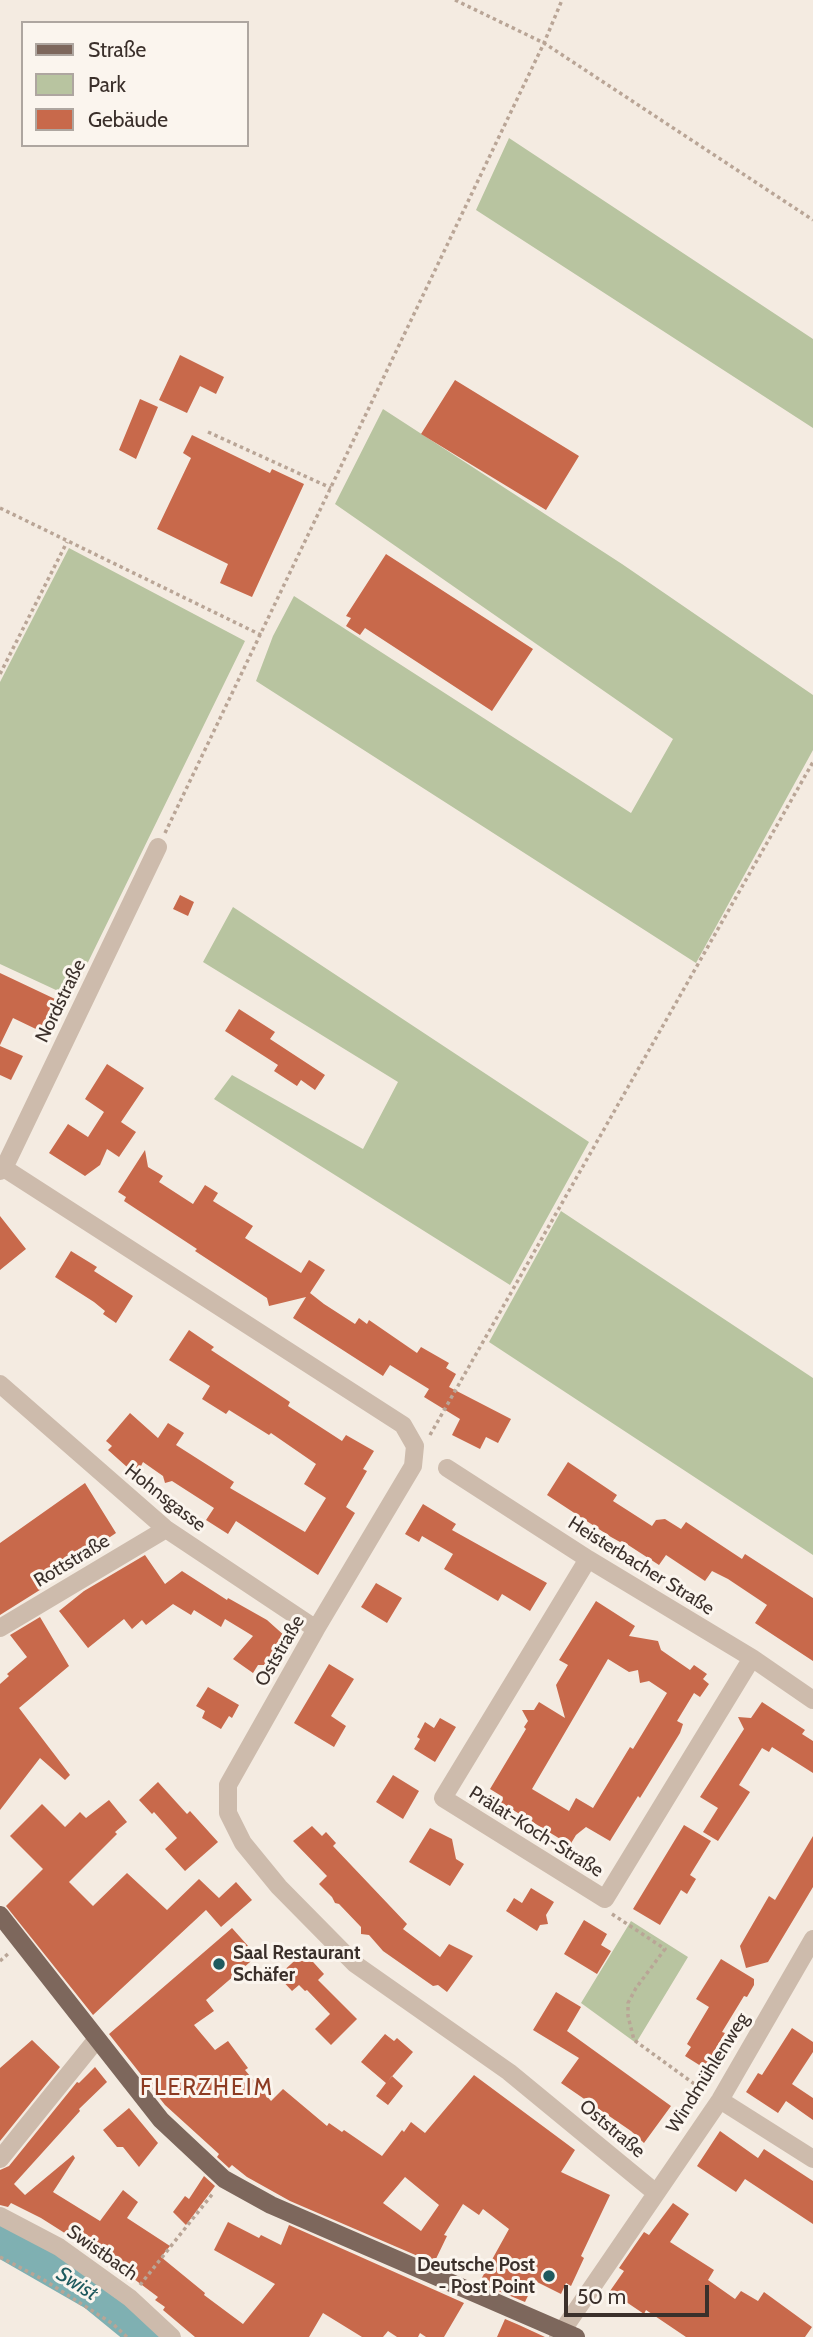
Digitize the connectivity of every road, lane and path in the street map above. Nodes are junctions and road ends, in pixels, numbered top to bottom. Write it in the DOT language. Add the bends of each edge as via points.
graph roads {
  1 [pos="455,0"];
  2 [pos="562,0"];
  3 [pos="544,43"];
  4 [pos="813,220"];
  5 [pos="208,432"];
  6 [pos="331,488"];
  7 [pos="0,508"];
  8 [pos="67,542"];
  9 [pos="261,635"];
  10 [pos="0,674"];
  11 [pos="813,762"];
  12 [pos="158,847"];
  13 [pos="2,1170"];
  14 [pos="0,1384"];
  15 [pos="415,1446"];
  16 [pos="447,1468"];
  17 [pos="166,1529"];
  18 [pos="587,1559"];
  19 [pos="0,1628"];
  20 [pos="316,1629"];
  21 [pos="752,1658"];
  22 [pos="813,1700"];
  23 [pos="605,1899"];
  24 [pos="0,1915"];
  25 [pos="813,1939"];
  26 [pos="97,2039"];
  27 [pos="720,2100"];
  28 [pos="0,2159"];
  29 [pos="813,2159"];
  30 [pos="224,2179"];
  31 [pos="656,2193"];
  32 [pos="0,2216"];
  33 [pos="0,2257"];
  34 [pos="130,2298"];
  35 [pos="565,2335"];
  36 [pos="127,2337"];
  37 [pos="172,2337"];
  1 -- 3 [label="path"];
  2 -- 3 [label="path"];
  3 -- 4 [label="path"];
  3 -- 6 [label="path"];
  5 -- 6 [label="path"];
  6 -- 9 [label="path"];
  7 -- 8 [label="path"];
  8 -- 9 [label="path"];
  8 -- 10 [label="path"];
  9 -- 12 [label="path"];
  11 -- 15 [label="path" via="429,1435"];
  12 -- 13 [label="street, Nordstraße"];
  13 -- 15 [label="street" via="403,1425"];
  14 -- 17 [label="street, Hohnsgasse"];
  15 -- 20 [label="street, Oststraße" via="413,1466"];
  16 -- 18 [label="street, Heisterbacher Straße"];
  17 -- 19 [label="street, Rottstraße"];
  17 -- 20 [label="street, Hohnsgasse"];
  18 -- 21 [label="street, Heisterbacher Straße"];
  18 -- 23 [label="street, Prälat-Koch-Straße" via="443,1798"];
  20 -- 31 [label="street, Oststraße" via="228,1785 228,1813 243,1843 355,1964 509,2072"];
  21 -- 22 [label="street, Heisterbacher Straße"];
  21 -- 23 [label="street, Prälat-Koch-Straße"];
  23 -- 27 [label="path" via="612,1915 665,1949 628,2003 634,2040"];
  24 -- 26 [label="main road"];
  25 -- 27 [label="street, Windmühlenweg"];
  26 -- 28 [label="street"];
  26 -- 30 [label="main road" via="161,2120"];
  27 -- 29 [label="street"];
  27 -- 31 [label="street, Windmühlenweg"];
  30 -- 34 [label="path"];
  30 -- 35 [label="main road" via="271,2205"];
  31 -- 35 [label="street, Windmühlenweg"];
  32 -- 34 [label="street, Swistbach" via="59,2247"];
  33 -- 36 [label="path" via="44,2280"];
  34 -- 37 [label="street, Swistbach"];
}
